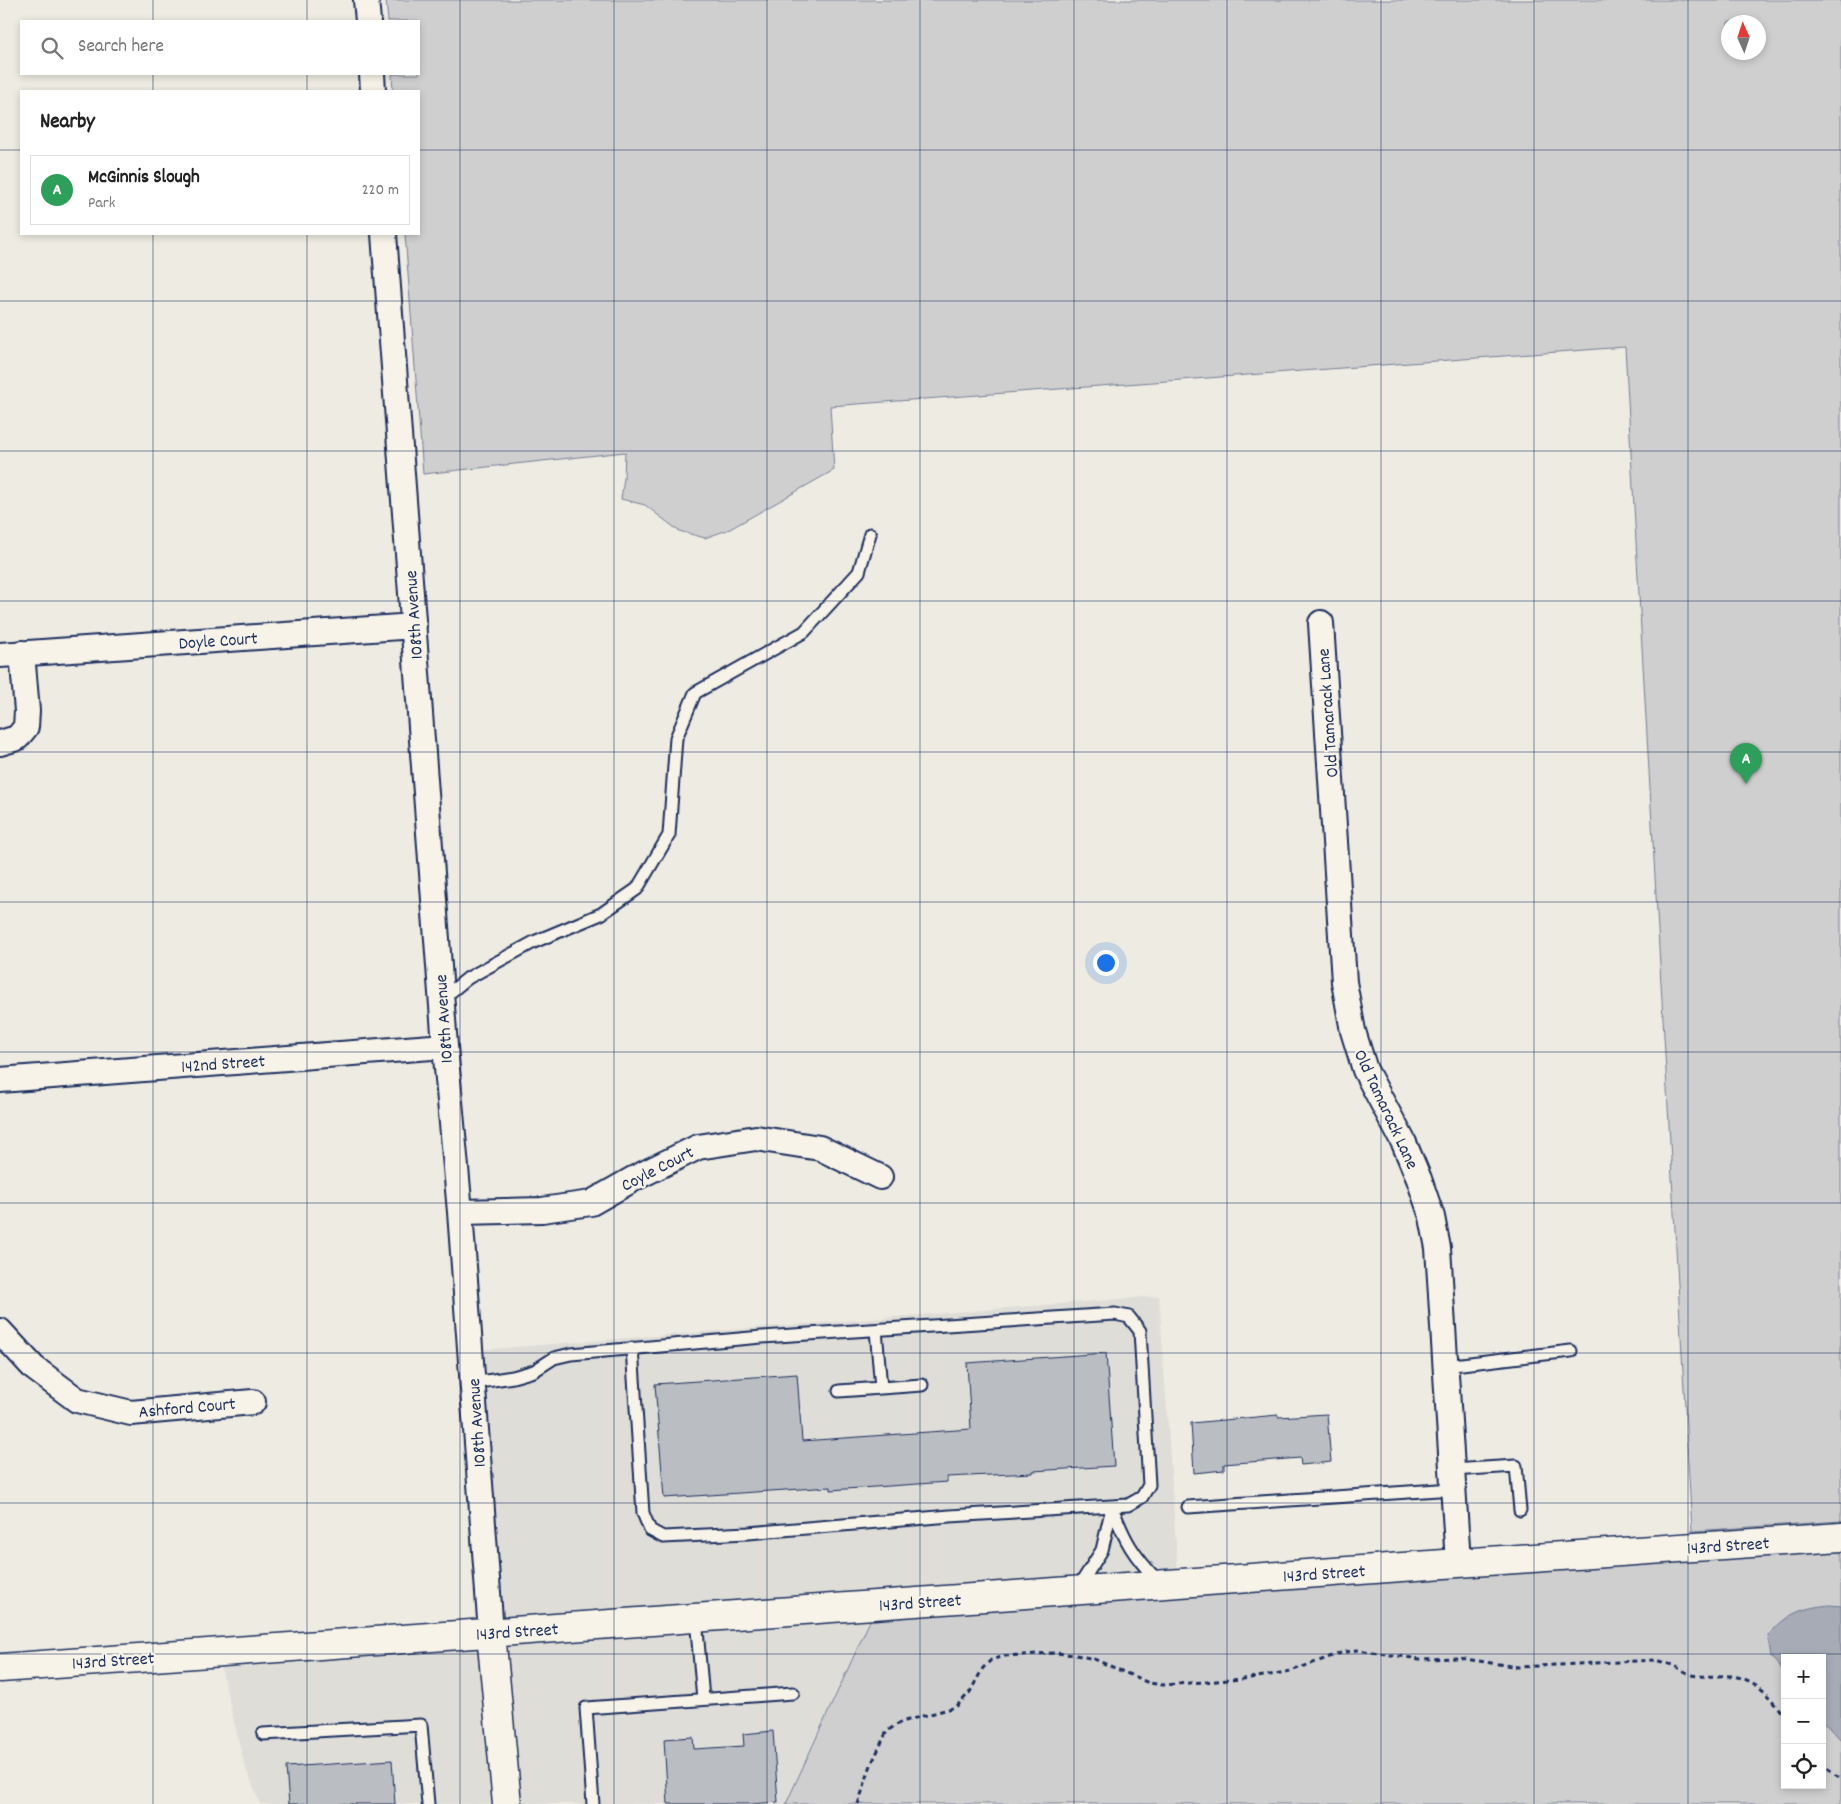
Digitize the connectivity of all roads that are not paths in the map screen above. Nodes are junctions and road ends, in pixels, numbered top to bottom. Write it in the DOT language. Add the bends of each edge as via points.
graph roads {
  1 [pos="366,0"];
  2 [pos="368,20"];
  3 [pos="372,75"];
  4 [pos="373,90"];
  5 [pos="384,235"];
  6 [pos="870,534"];
  7 [pos="1321,623"];
  8 [pos="414,626"];
  9 [pos="11,654"];
  10 [pos="0,742"];
  11 [pos="442,999"];
  12 [pos="445,1046"];
  13 [pos="0,1080"];
  14 [pos="880,1177"];
  15 [pos="460,1212"];
  16 [pos="876,1330"];
  17 [pos="0,1331"];
  18 [pos="632,1348"];
  19 [pos="1571,1351"];
  20 [pos="1445,1366"];
  21 [pos="473,1383"];
  22 [pos="922,1385"];
  23 [pos="881,1388"];
  24 [pos="840,1391"];
  25 [pos="253,1402"];
  26 [pos="1453,1479"];
  27 [pos="1112,1506"];
  28 [pos="1188,1507"];
  29 [pos="1520,1510"];
  30 [pos="1841,1537"];
  31 [pos="1458,1563"];
  32 [pos="1161,1584"];
  33 [pos="1077,1590"];
  34 [pos="696,1618"];
  35 [pos="491,1633"];
  36 [pos="0,1668"];
  37 [pos="793,1693"];
  38 [pos="703,1699"];
  39 [pos="263,1734"];
  40 [pos="428,1804"];
  41 [pos="507,1804"];
  42 [pos="593,1804"];
  1 -- 2 [label="street"];
  3 -- 4 [label="street"];
  5 -- 8 [label="street, 108th Avenue"];
  6 -- 11 [label="lane" via="859,572 804,632 695,693 676,738 669,835 637,889 600,914 534,942 468,978"];
  7 -- 20 [label="street, Old Tamarack Lane" via="1346,999 1365,1070 1404,1143 1432,1217 1438,1248"];
  8 -- 9 [label="street, Doyle Court"];
  8 -- 11 [label="street, 108th Avenue"];
  9 -- 10 [label="street, Doyle Court" via="27,711 26,727 18,738"];
  11 -- 12 [label="street, 108th Avenue"];
  12 -- 13 [label="street, 142nd Street"];
  12 -- 15 [label="street, 108th Avenue"];
  14 -- 15 [label="street, Coyle Court" via="820,1148 756,1138 698,1147 591,1202 542,1210"];
  15 -- 21 [label="street, 108th Avenue"];
  16 -- 18 [label="lane"];
  16 -- 23 [label="lane"];
  16 -- 27 [label="lane" via="1115,1314 1129,1317 1140,1331 1149,1485 1142,1497 1128,1505"];
  17 -- 25 [label="street, Ashford Court" via="34,1368 77,1400 131,1413"];
  18 -- 21 [label="lane" via="571,1354 554,1358 534,1371"];
  18 -- 27 [label="lane" via="643,1513 650,1530 663,1537"];
  19 -- 20 [label="lane"];
  20 -- 26 [label="street, Old Tamarack Lane"];
  21 -- 35 [label="street, 108th Avenue"];
  22 -- 23 [label="lane"];
  23 -- 24 [label="lane"];
  26 -- 28 [label="lane"];
  26 -- 29 [label="lane" via="1516,1466"];
  26 -- 31 [label="street, Old Tamarack Lane"];
  27 -- 32 [label="lane" via="1124,1538"];
  27 -- 33 [label="lane" via="1102,1550"];
  30 -- 31 [label="main road, 143rd Street"];
  31 -- 32 [label="main road, 143rd Street"];
  32 -- 33 [label="main road, 143rd Street"];
  33 -- 34 [label="main road, 143rd Street"];
  34 -- 35 [label="main road, 143rd Street"];
  34 -- 38 [label="lane"];
  35 -- 36 [label="main road, 143rd Street"];
  35 -- 41 [label="main road, 108th Avenue"];
  37 -- 38 [label="lane"];
  38 -- 42 [label="lane" via="586,1708"];
  39 -- 40 [label="lane" via="421,1725"];
}
